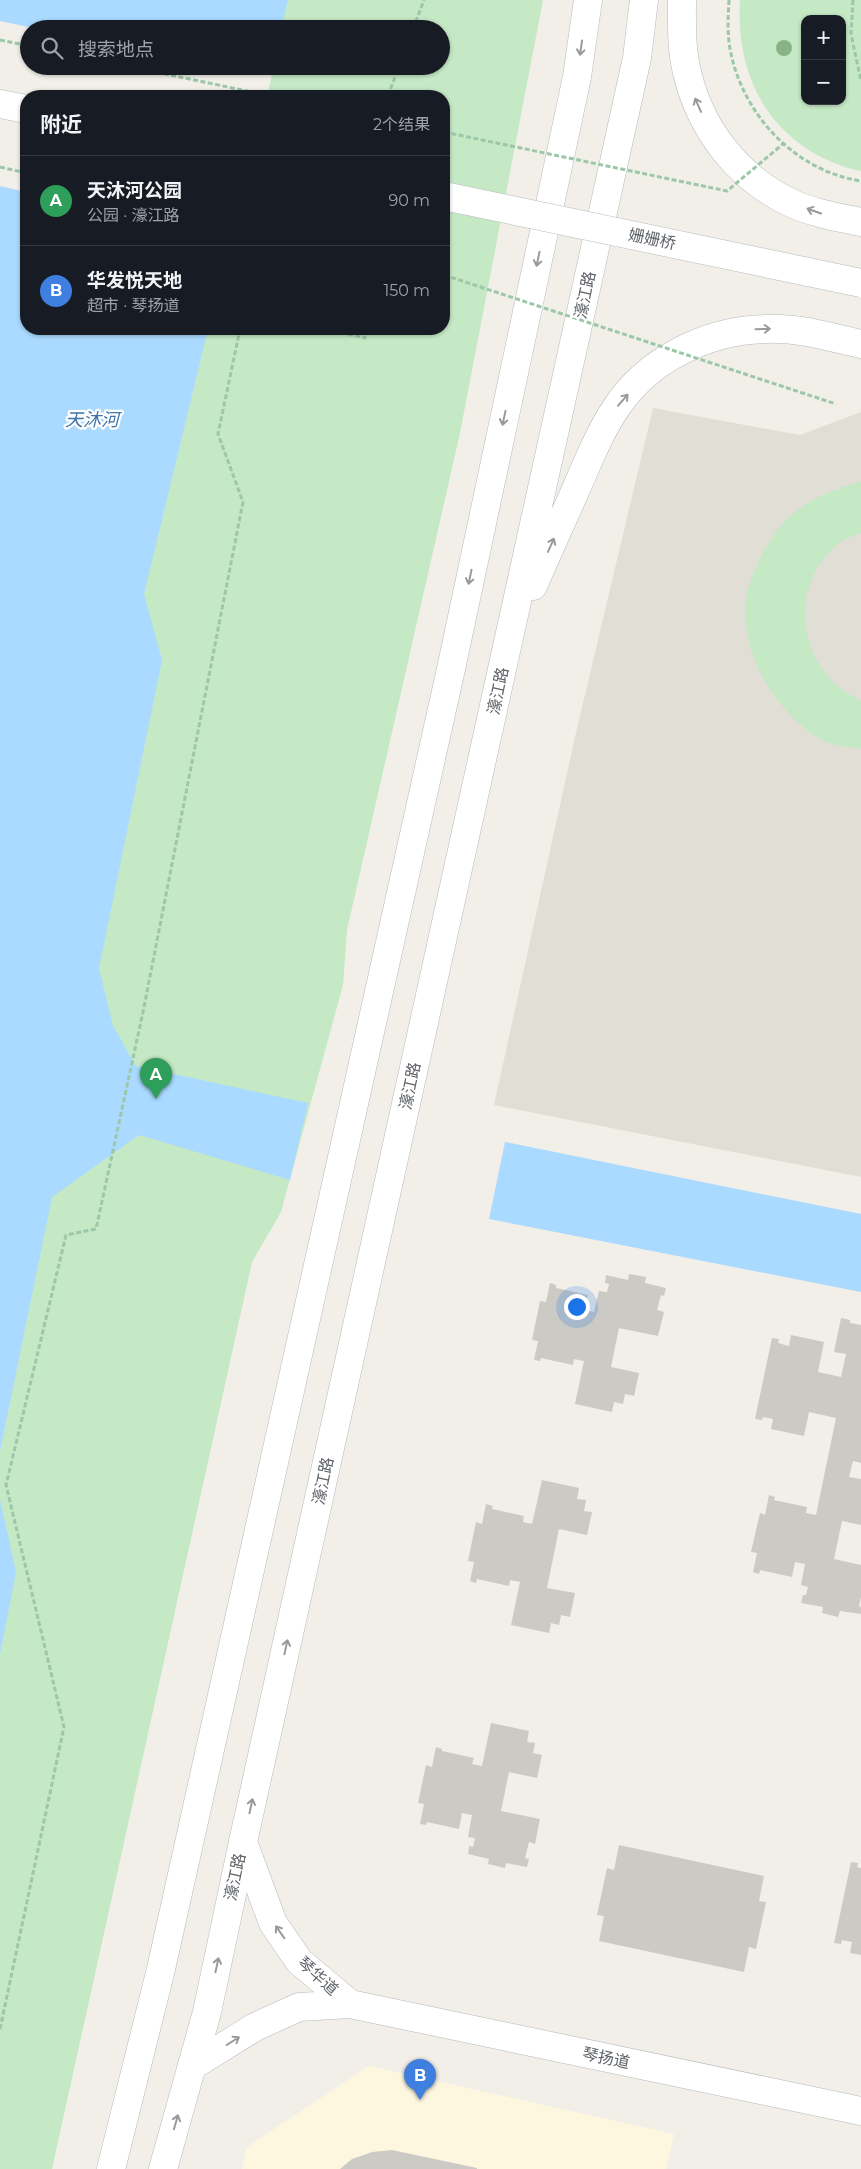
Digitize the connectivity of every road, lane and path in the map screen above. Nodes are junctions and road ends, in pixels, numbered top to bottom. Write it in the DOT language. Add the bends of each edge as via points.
graph roads {
  1 [pos="424,0"];
  2 [pos="588,0"];
  3 [pos="644,0"];
  4 [pos="682,0"];
  5 [pos="729,0"];
  6 [pos="853,0"];
  7 [pos="416,20"];
  8 [pos="0,40"];
  9 [pos="20,44"];
  10 [pos="170,75"];
  11 [pos="396,75"];
  12 [pos="861,81"];
  13 [pos="242,90"];
  14 [pos="390,90"];
  15 [pos="0,104"];
  16 [pos="20,108"];
  17 [pos="450,133"];
  18 [pos="783,144"];
  19 [pos="0,167"];
  20 [pos="20,172"];
  21 [pos="861,181"];
  22 [pos="450,197"];
  23 [pos="861,222"];
  24 [pos="450,277"];
  25 [pos="861,283"];
  26 [pos="239,335"];
  27 [pos="352,335"];
  28 [pos="365,335"];
  29 [pos="861,344"];
  30 [pos="836,404"];
  31 [pos="510,637"];
  32 [pos="243,1842"];
  33 [pos="350,2004"];
  34 [pos="0,2029"];
  35 [pos="192,2066"];
  36 [pos="861,2111"];
  37 [pos="111,2169"];
  38 [pos="163,2169"];
  1 -- 7 [label="path"];
  2 -- 37 [label="main road, one-way" via="577,77 444,698 164,1959"];
  3 -- 31 [label="main road, 濠江路" via="637,58"];
  23 -- 4 [label="main road, one-way" via="818,213 791,203 751,177 723,150 695,100 687,72"];
  5 -- 18 [label="path" via="731,53 738,78 764,125"];
  6 -- 12 [label="path" via="851,34"];
  8 -- 9 [label="path"];
  10 -- 13 [label="path"];
  11 -- 14 [label="path"];
  15 -- 16 [label="main road"];
  17 -- 18 [label="path, bridge" via="726,191"];
  18 -- 21 [label="path" via="829,172"];
  19 -- 20 [label="path"];
  22 -- 25 [label="main road, 姗姗桥, bridge"];
  24 -- 30 [label="path, bridge"];
  26 -- 34 [label="path" via="218,434 243,502 145,1002 96,1229 66,1236 6,1485 64,1727"];
  27 -- 28 [label="path" via="365,338"];
  31 -- 29 [label="main road, one-way" via="602,431 617,406 657,365 682,350 736,331 794,330"];
  32 -- 31 [label="main road, 濠江路, one-way"];
  33 -- 32 [label="main road, 琴华道, one-way" via="300,1961 273,1923"];
  35 -- 32 [label="main road, 濠江路, one-way" via="207,2012"];
  35 -- 33 [label="main road, 琴华道, one-way" via="255,2027 299,2007"];
  33 -- 36 [label="main road, 琴扬道"];
  38 -- 35 [label="main road, 濠江路, one-way"];
}
